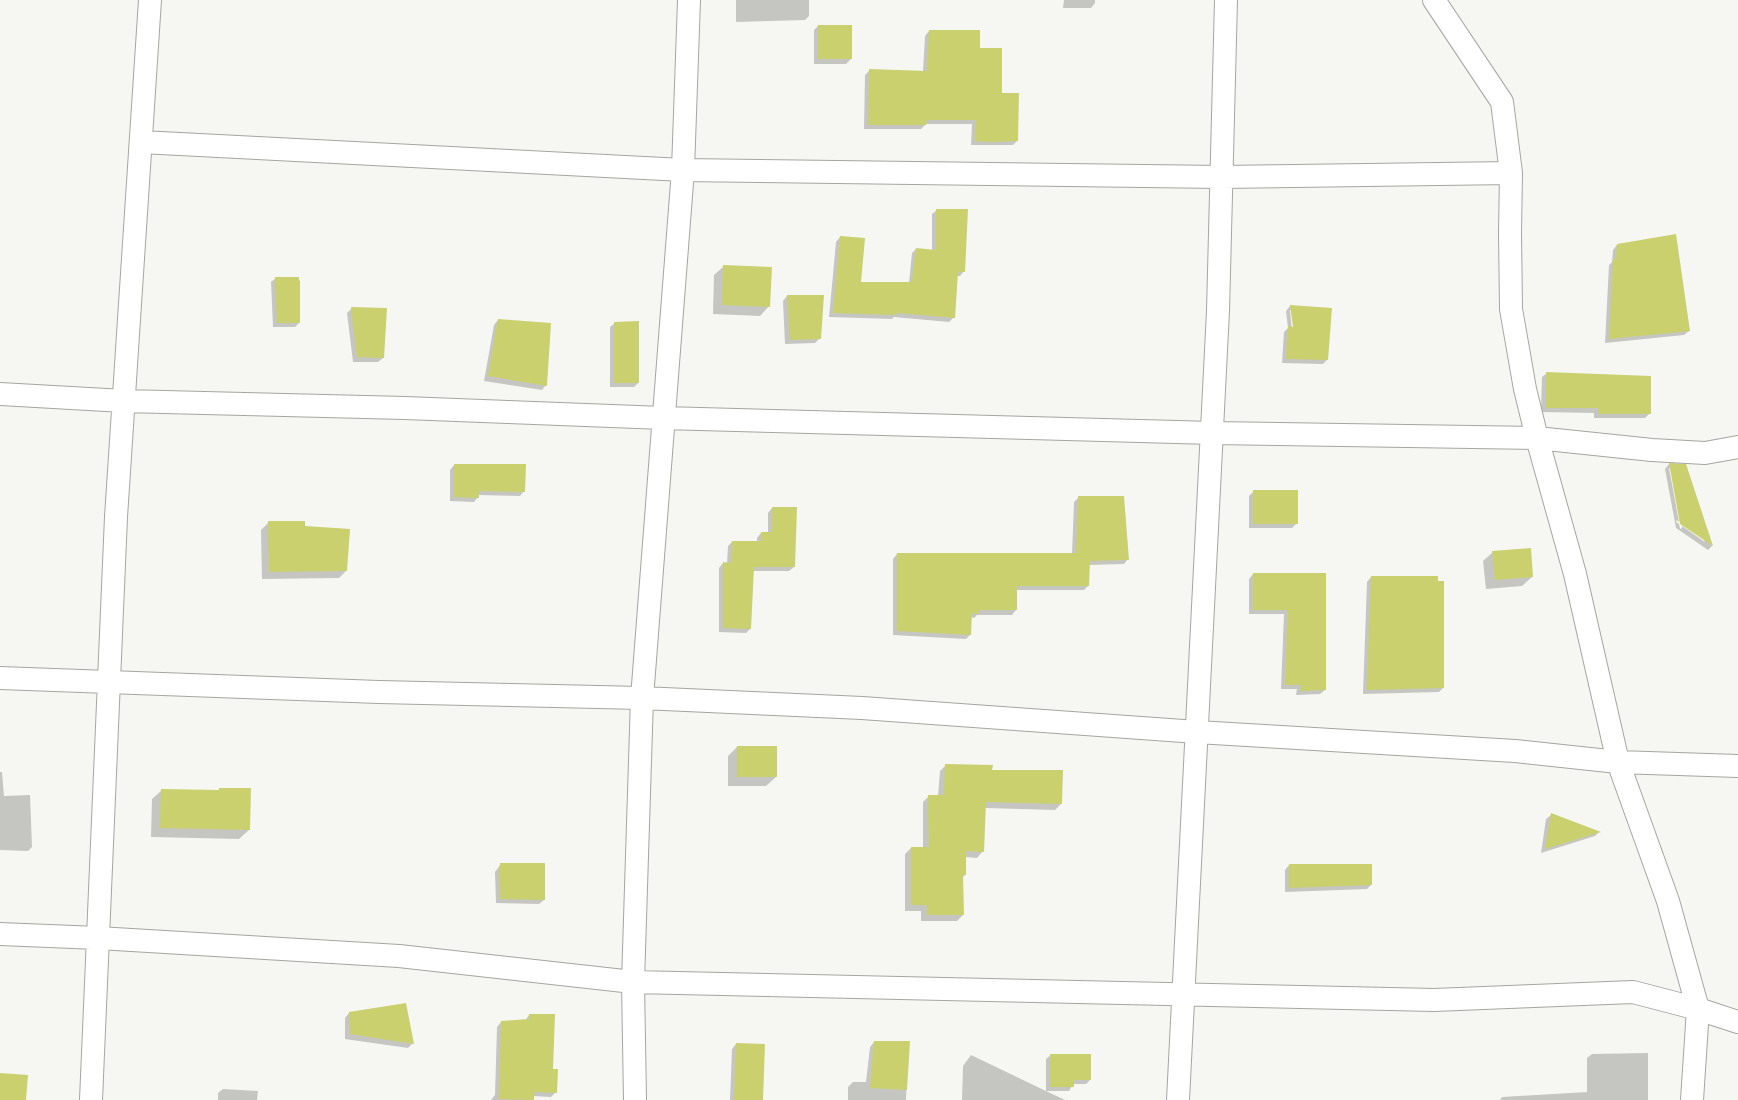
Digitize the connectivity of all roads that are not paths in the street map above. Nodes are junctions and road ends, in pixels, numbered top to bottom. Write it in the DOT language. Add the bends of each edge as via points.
graph roads {
  1 [pos="150,0"];
  2 [pos="689,0"];
  3 [pos="1226,0"];
  4 [pos="1434,0"];
  5 [pos="141,142"];
  6 [pos="683,170"];
  7 [pos="1511,173"];
  8 [pos="1222,177"];
  9 [pos="0,394"];
  10 [pos="124,401"];
  11 [pos="663,418"];
  12 [pos="1213,433"];
  13 [pos="1537,438"];
  14 [pos="1737,452"];
  15 [pos="0,678"];
  16 [pos="110,681"];
  17 [pos="642,698"];
  18 [pos="1197,732"];
  19 [pos="1618,762"];
  20 [pos="1738,766"];
  21 [pos="0,934"];
  22 [pos="98,938"];
  23 [pos="633,982"];
  24 [pos="1184,995"];
  25 [pos="1698,1009"];
  26 [pos="1738,1022"];
  27 [pos="91,1100"];
  28 [pos="635,1100"];
  29 [pos="1178,1100"];
  30 [pos="1692,1100"];
  1 -- 5 [label="street"];
  2 -- 6 [label="street"];
  3 -- 8 [label="street"];
  4 -- 7 [label="street" via="1502,102"];
  5 -- 6 [label="street"];
  5 -- 10 [label="street"];
  6 -- 8 [label="street"];
  6 -- 11 [label="street"];
  7 -- 8 [label="street"];
  7 -- 13 [label="street" via="1511,309 1525,389"];
  8 -- 12 [label="street"];
  9 -- 10 [label="street"];
  10 -- 11 [label="street"];
  10 -- 16 [label="street" via="116,517"];
  11 -- 12 [label="street"];
  11 -- 17 [label="street"];
  12 -- 13 [label="street"];
  12 -- 18 [label="street"];
  13 -- 14 [label="street" via="1652,450"];
  13 -- 19 [label="street" via="1576,574"];
  15 -- 16 [label="street"];
  16 -- 17 [label="street" via="379,692"];
  16 -- 22 [label="street"];
  17 -- 18 [label="street" via="862,708"];
  17 -- 23 [label="street"];
  18 -- 19 [label="street" via="1515,751"];
  18 -- 24 [label="street"];
  19 -- 20 [label="street"];
  19 -- 25 [label="street" via="1668,901"];
  21 -- 22 [label="street"];
  22 -- 23 [label="street" via="399,956"];
  22 -- 27 [label="street"];
  23 -- 24 [label="street"];
  23 -- 28 [label="street"];
  24 -- 25 [label="street" via="1434,1000 1633,992"];
  24 -- 29 [label="street"];
  25 -- 26 [label="street"];
  25 -- 30 [label="street"];
}
